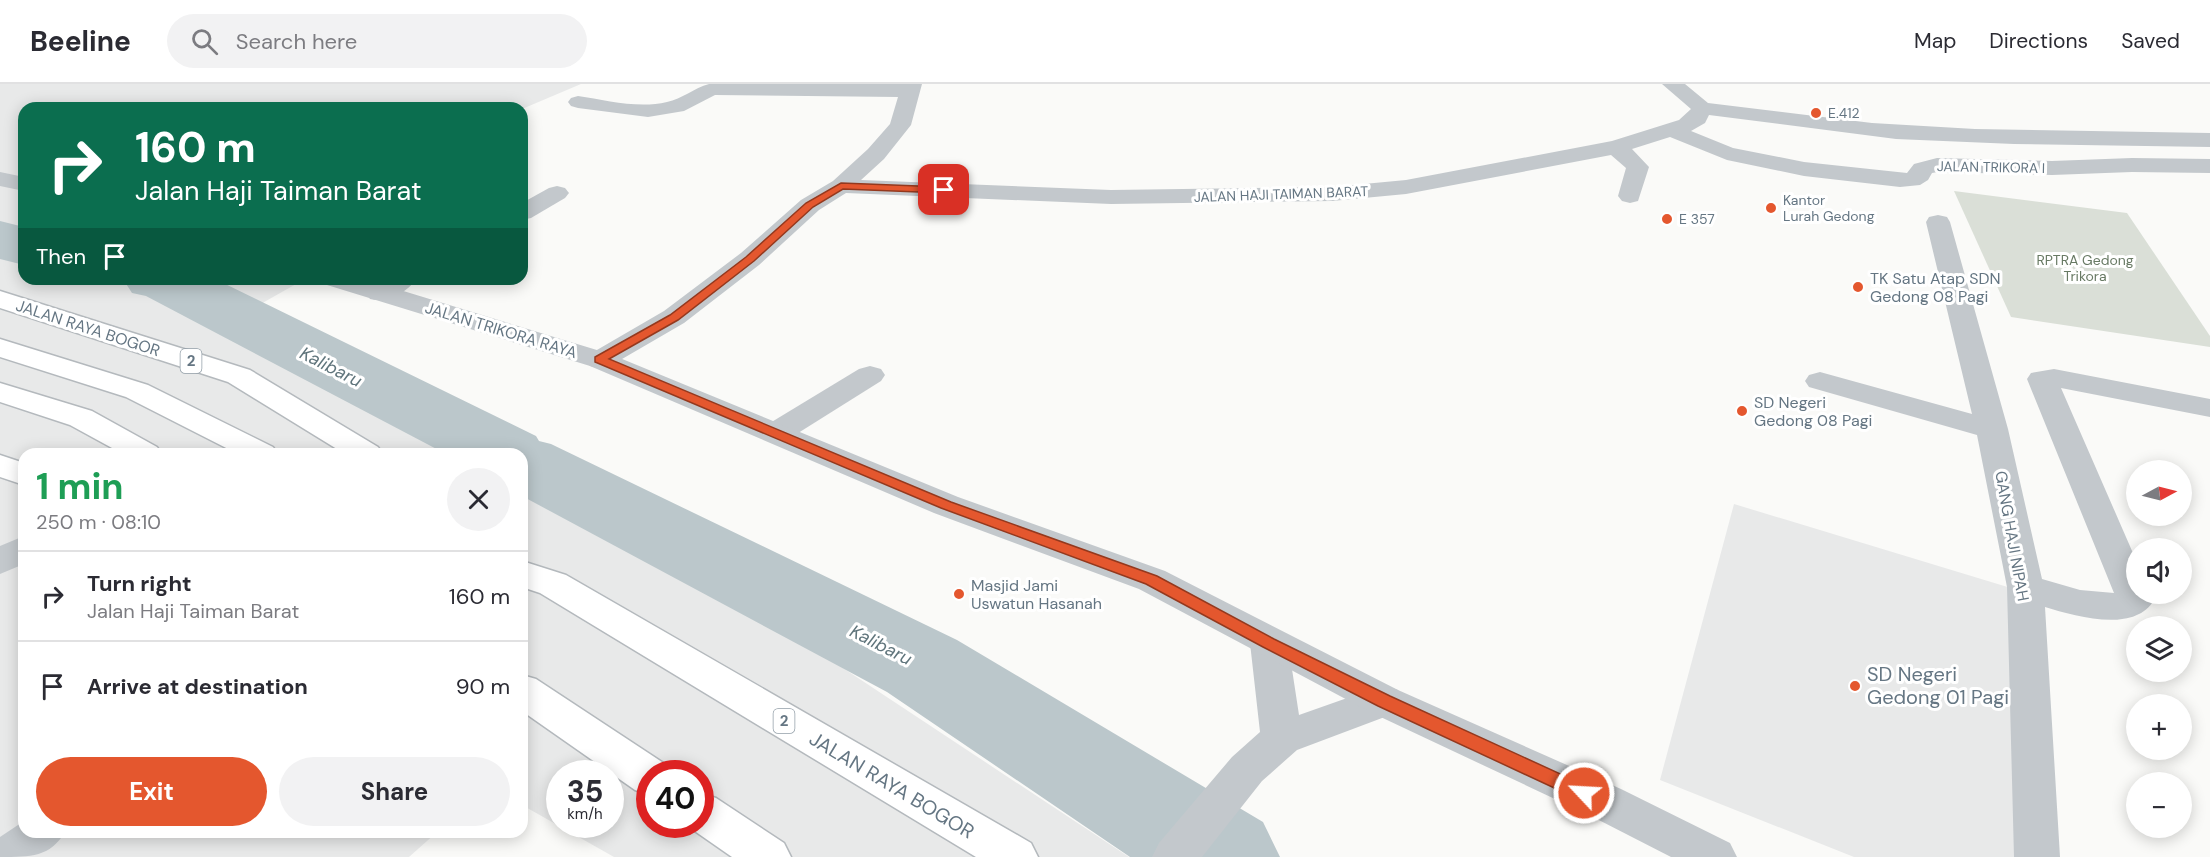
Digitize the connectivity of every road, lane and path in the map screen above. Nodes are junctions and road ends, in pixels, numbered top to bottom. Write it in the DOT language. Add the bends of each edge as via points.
graph roads {
  1 [pos="1672,84"];
  2 [pos="911,87"];
  3 [pos="578,102"];
  4 [pos="1702,108"];
  5 [pos="1673,131"];
  6 [pos="2210,140"];
  7 [pos="1616,147"];
  8 [pos="2200,166"];
  9 [pos="0,178"];
  10 [pos="2210,179"];
  11 [pos="18,182"];
  12 [pos="841,186"];
  13 [pos="557,194"];
  14 [pos="1630,196"];
  15 [pos="528,210"];
  16 [pos="1938,222"];
  17 [pos="391,286"];
  18 [pos="0,299"];
  19 [pos="0,348"];
  20 [pos="600,360"];
  21 [pos="870,375"];
  22 [pos="1820,381"];
  23 [pos="0,392"];
  24 [pos="2210,408"];
  25 [pos="1992,429"];
  26 [pos="776,433"];
  27 [pos="135,448"];
  28 [pos="250,448"];
  29 [pos="357,448"];
  30 [pos="0,465"];
  31 [pos="18,472"];
  32 [pos="18,552"];
  33 [pos="0,562"];
  34 [pos="528,562"];
  35 [pos="537,579"];
  36 [pos="2025,587"];
  37 [pos="1269,643"];
  38 [pos="528,694"];
  39 [pos="1384,701"];
  40 [pos="1282,738"];
  41 [pos="636,767"];
  42 [pos="714,822"];
  43 [pos="35,838"];
  44 [pos="763,856"];
  45 [pos="1175,856"];
  46 [pos="8,857"];
  47 [pos="1015,857"];
  48 [pos="1714,857"];
  49 [pos="2037,857"];
  1 -- 4 [label="street"];
  2 -- 3 [label="street" via="714,89 681,105 656,110"];
  2 -- 12 [label="street" via="900,125"];
  4 -- 5 [label="street, JALAN HAJI TAIMAN BARAT" via="1697,118"];
  4 -- 6 [label="street" via="1894,132 2009,138"];
  5 -- 7 [label="street, JALAN HAJI TAIMAN BARAT"];
  5 -- 8 [label="street, JALAN TRIKORA I" via="1727,153 1804,169 1889,180 1912,180 1922,169 1937,165"];
  7 -- 12 [label="street, JALAN HAJI TAIMAN BARAT" via="1406,187 1332,194 1111,197"];
  7 -- 14 [label="street" via="1638,167"];
  8 -- 10 [label="street, JALAN TRIKORA I"];
  9 -- 11 [label="street"];
  12 -- 20 [label="street" via="810,205 750,259 674,317"];
  13 -- 15 [label="street"];
  16 -- 25 [label="street, GANG HAJI NIPAH"];
  17 -- 20 [label="street, JALAN TRIKORA RAYA"];
  18 -- 29 [label="highway, JALAN RAYA BOGOR / 2" via="239,376"];
  19 -- 28 [label="highway" via="137,392"];
  20 -- 26 [label="street, JALAN TRIKORA RAYA"];
  21 -- 26 [label="street"];
  22 -- 25 [label="street"];
  23 -- 27 [label="highway" via="81,418"];
  24 -- 36 [label="street" via="2054,378 2042,379 2135,600 2110,608 2072,602"];
  25 -- 36 [label="street, GANG HAJI NIPAH"];
  26 -- 37 [label="street, JALAN TRIKORA RAYA" via="946,505 1152,580"];
  30 -- 31 [label="highway"];
  32 -- 33 [label="street"];
  34 -- 35 [label="highway, JALAN RAYA BOGOR / 2"];
  35 -- 47 [label="highway, JALAN RAYA BOGOR / 2"];
  36 -- 49 [label="street, GANG HAJI NIPAH"];
  37 -- 39 [label="street, JALAN TRIKORA RAYA"];
  37 -- 40 [label="street"];
  38 -- 41 [label="highway"];
  39 -- 40 [label="street"];
  39 -- 48 [label="street, JALAN TRIKORA RAYA" via="1605,802"];
  40 -- 45 [label="street" via="1247,769"];
  42 -- 44 [label="highway"];
  43 -- 46 [label="street"];
}
